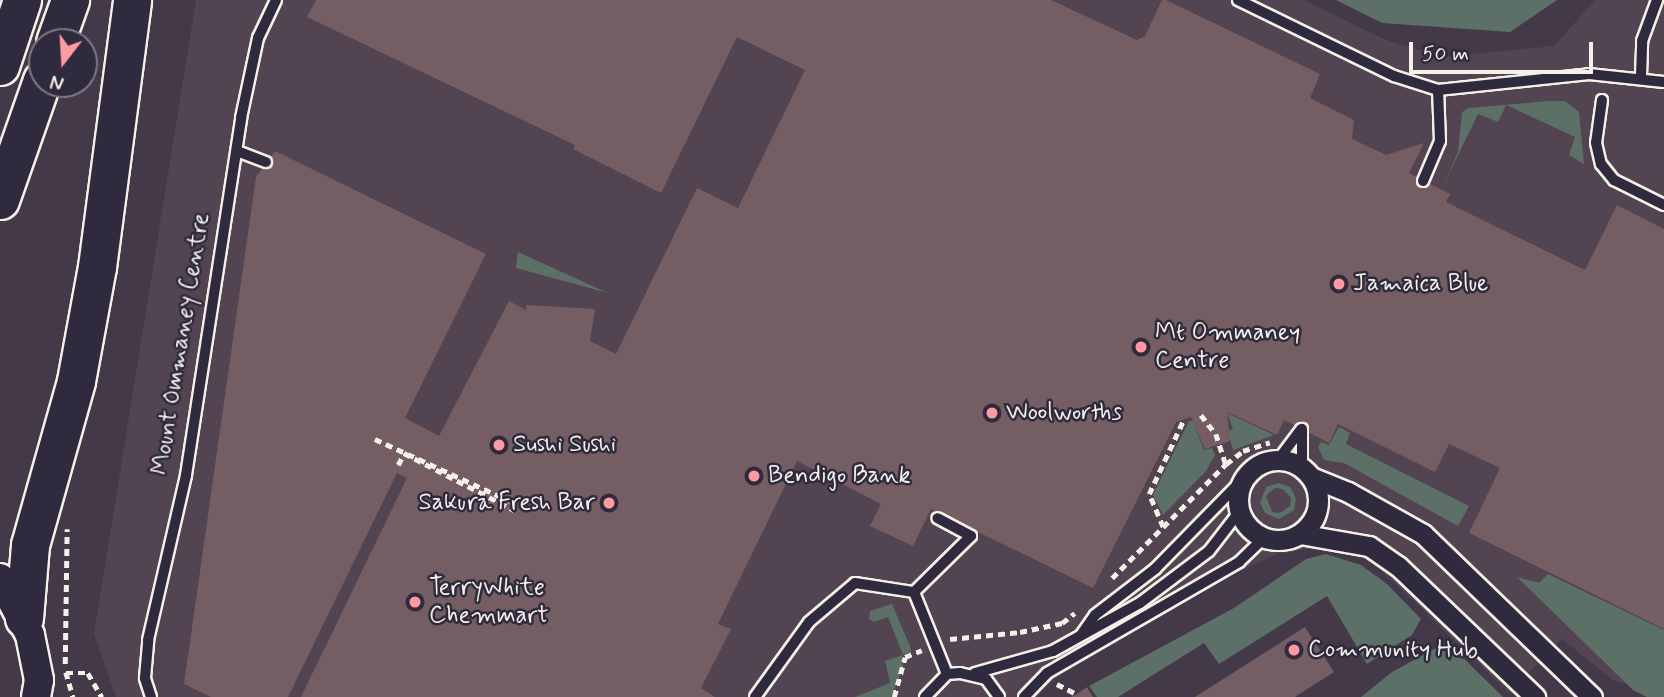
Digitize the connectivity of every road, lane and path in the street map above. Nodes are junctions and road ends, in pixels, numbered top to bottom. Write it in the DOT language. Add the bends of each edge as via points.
graph roads {
  1 [pos="22,0"];
  2 [pos="70,0"];
  3 [pos="132,0"];
  4 [pos="276,0"];
  5 [pos="1238,0"];
  6 [pos="1660,1"];
  7 [pos="60,28"];
  8 [pos="0,66"];
  9 [pos="1641,76"];
  10 [pos="1664,82"];
  11 [pos="1438,90"];
  12 [pos="36,98"];
  13 [pos="1602,100"];
  14 [pos="237,151"];
  15 [pos="266,162"];
  16 [pos="1423,181"];
  17 [pos="0,200"];
  18 [pos="1664,205"];
  19 [pos="1202,415"];
  20 [pos="1184,419"];
  21 [pos="1275,436"];
  22 [pos="375,439"];
  23 [pos="404,453"];
  24 [pos="1278,460"];
  25 [pos="1226,464"];
  26 [pos="398,465"];
  27 [pos="1306,472"];
  28 [pos="1246,476"];
  29 [pos="516,504"];
  30 [pos="514,510"];
  31 [pos="1239,512"];
  32 [pos="937,519"];
  33 [pos="1163,527"];
  34 [pos="1300,534"];
  35 [pos="1264,538"];
  36 [pos="0,578"];
  37 [pos="67,578"];
  38 [pos="1110,580"];
  39 [pos="914,592"];
  40 [pos="1082,607"];
  41 [pos="24,618"];
  42 [pos="1079,639"];
  43 [pos="933,646"];
  44 [pos="66,673"];
  45 [pos="975,673"];
  46 [pos="947,674"];
  47 [pos="39,691"];
  48 [pos="73,697"];
  49 [pos="102,697"];
  50 [pos="151,697"];
  51 [pos="755,697"];
  52 [pos="894,697"];
  53 [pos="925,697"];
  54 [pos="999,697"];
  55 [pos="1024,697"];
  56 [pos="1535,697"];
  57 [pos="1592,697"];
  1 -- 8 [label="highway"];
  2 -- 7 [label="highway"];
  3 -- 41 [label="highway" via="97,267 76,381 30,545"];
  4 -- 14 [label="lane, Mount Ommaney Centre" via="258,38"];
  5 -- 11 [label="lane" via="1394,76"];
  6 -- 9 [label="lane" via="1642,41"];
  9 -- 10 [label="lane"];
  9 -- 11 [label="lane" via="1589,74"];
  11 -- 16 [label="lane" via="1440,141"];
  12 -- 17 [label="highway"];
  13 -- 18 [label="lane" via="1596,143 1601,164 1614,180"];
  14 -- 15 [label="lane"];
  14 -- 50 [label="lane, Mount Ommaney Centre" via="186,475 148,640 145,678"];
  19 -- 25 [label="path" via="1216,434"];
  20 -- 33 [label="path" via="1150,494"];
  21 -- 25 [label="path"];
  22 -- 23 [label="path"];
  23 -- 26 [label="path"];
  23 -- 29 [label="path"];
  23 -- 30 [label="path"];
  24 -- 27 [label="street"];
  24 -- 27 [label="lane" via="1302,429"];
  24 -- 28 [label="street" via="1266,462"];
  25 -- 33 [label="path"];
  27 -- 34 [label="street" via="1318,506 1310,526"];
  27 -- 57 [label="street" via="1423,534"];
  28 -- 31 [label="street" via="1237,500"];
  28 -- 42 [label="lane" via="1155,569 1095,615"];
  31 -- 35 [label="street"];
  31 -- 42 [label="lane" via="1209,551 1176,579"];
  32 -- 39 [label="lane" via="971,536"];
  33 -- 38 [label="path"];
  34 -- 35 [label="street" via="1277,541"];
  34 -- 56 [label="street" via="1369,546 1398,566"];
  35 -- 55 [label="lane" via="1239,562 1047,673"];
  36 -- 41 [label="main road"];
  37 -- 44 [label="path"];
  39 -- 43 [label="lane"];
  39 -- 51 [label="lane" via="855,583 809,622"];
  40 -- 43 [label="path" via="1062,624 989,638 961,634"];
  41 -- 47 [label="main road"];
  42 -- 45 [label="lane" via="1037,658"];
  43 -- 46 [label="lane"];
  43 -- 52 [label="path" via="905,657"];
  44 -- 48 [label="path"];
  44 -- 49 [label="path" via="88,673"];
  45 -- 46 [label="lane"];
  45 -- 54 [label="lane" via="986,679"];
  46 -- 53 [label="lane"];
}
